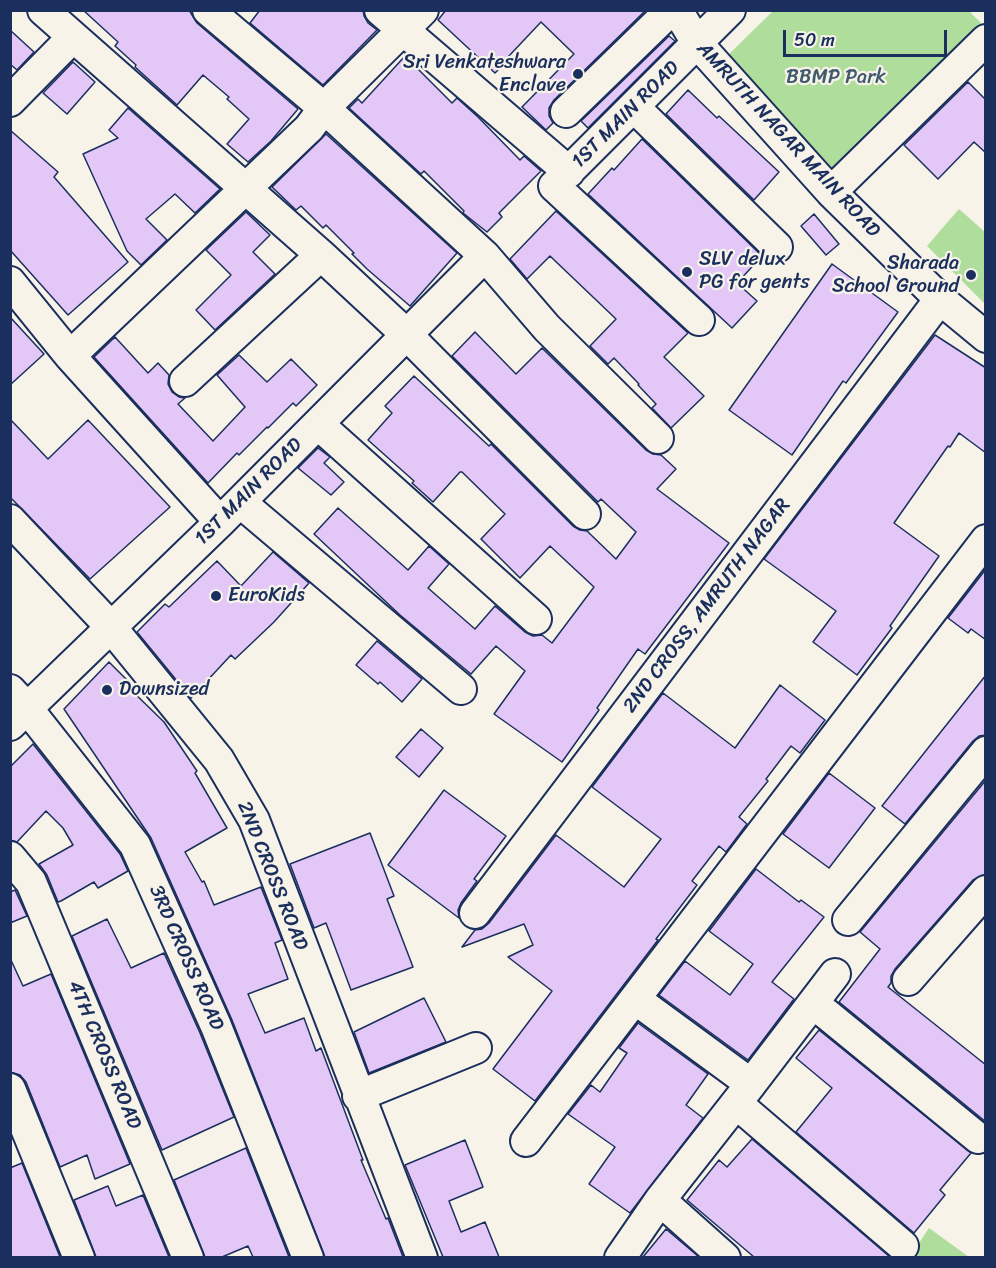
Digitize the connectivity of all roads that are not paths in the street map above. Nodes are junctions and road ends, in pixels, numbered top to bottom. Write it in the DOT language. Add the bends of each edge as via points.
graph roads {
  1 [pos="43,10"];
  2 [pos="208,10"];
  3 [pos="380,10"];
  4 [pos="671,10"];
  5 [pos="677,10"];
  6 [pos="730,10"];
  7 [pos="413,21"];
  8 [pos="72,38"];
  9 [pos="986,40"];
  10 [pos="697,44"];
  11 [pos="10,101"];
  12 [pos="634,107"];
  13 [pos="324,108"];
  14 [pos="566,112"];
  15 [pos="562,179"];
  16 [pos="246,188"];
  17 [pos="831,192"];
  18 [pos="777,247"];
  19 [pos="321,255"];
  20 [pos="484,256"];
  21 [pos="10,282"];
  22 [pos="940,299"];
  23 [pos="699,320"];
  24 [pos="407,335"];
  25 [pos="986,337"];
  26 [pos="70,357"];
  27 [pos="185,381"];
  28 [pos="318,424"];
  29 [pos="658,438"];
  30 [pos="230,512"];
  31 [pos="585,514"];
  32 [pos="10,520"];
  33 [pos="986,540"];
  34 [pos="536,620"];
  35 [pos="110,626"];
  36 [pos="461,689"];
  37 [pos="16,707"];
  38 [pos="986,752"];
  39 [pos="10,857"];
  40 [pos="986,891"];
  41 [pos="475,912"];
  42 [pos="848,920"];
  43 [pos="835,974"];
  44 [pos="908,980"];
  45 [pos="635,999"];
  46 [pos="813,1003"];
  47 [pos="476,1048"];
  48 [pos="10,1089"];
  49 [pos="743,1094"];
  50 [pos="358,1096"];
  51 [pos="978,1138"];
  52 [pos="526,1141"];
  53 [pos="660,1200"];
  54 [pos="903,1246"];
  55 [pos="79,1257"];
  56 [pos="188,1257"];
  57 [pos="308,1257"];
  58 [pos="422,1257"];
  59 [pos="620,1257"];
  60 [pos="725,1257"];
  1 -- 8 [label="street"];
  2 -- 13 [label="street"];
  3 -- 7 [label="street"];
  4 -- 14 [label="street"];
  5 -- 10 [label="street, AMRUTH NAGAR MAIN ROAD"];
  6 -- 10 [label="street, 1ST MAIN ROAD"];
  7 -- 13 [label="street"];
  7 -- 15 [label="street"];
  8 -- 11 [label="street"];
  8 -- 16 [label="street"];
  9 -- 17 [label="street"];
  10 -- 12 [label="street, 1ST MAIN ROAD"];
  10 -- 17 [label="street, AMRUTH NAGAR MAIN ROAD"];
  12 -- 15 [label="street, 1ST MAIN ROAD"];
  12 -- 18 [label="street"];
  13 -- 16 [label="street" via="309,128"];
  13 -- 20 [label="street"];
  15 -- 23 [label="street"];
  16 -- 19 [label="street"];
  16 -- 26 [label="street"];
  17 -- 22 [label="street, AMRUTH NAGAR MAIN ROAD"];
  19 -- 24 [label="street"];
  19 -- 27 [label="street"];
  20 -- 24 [label="street, 1ST MAIN ROAD"];
  20 -- 29 [label="street" via="547,328"];
  21 -- 26 [label="street"];
  22 -- 25 [label="street, AMRUTH NAGAR MAIN ROAD"];
  22 -- 41 [label="street, 2ND CROSS, AMRUTH NAGAR"];
  24 -- 28 [label="street, 1ST MAIN ROAD"];
  24 -- 31 [label="street"];
  26 -- 30 [label="street"];
  28 -- 30 [label="street, 1ST MAIN ROAD"];
  28 -- 34 [label="street"];
  30 -- 35 [label="street, 1ST MAIN ROAD"];
  30 -- 36 [label="street"];
  32 -- 35 [label="street, 2ND CROSS ROAD"];
  33 -- 45 [label="street"];
  35 -- 37 [label="street, 1ST MAIN ROAD"];
  35 -- 50 [label="street, 2ND CROSS ROAD" via="219,760 254,820"];
  37 -- 57 [label="street, 3RD CROSS ROAD" via="135,845 216,1026"];
  38 -- 42 [label="street"];
  39 -- 56 [label="street, 4TH CROSS ROAD" via="31,882"];
  40 -- 44 [label="street"];
  43 -- 46 [label="street"];
  45 -- 49 [label="street"];
  45 -- 52 [label="street"];
  46 -- 49 [label="street"];
  46 -- 51 [label="street"];
  47 -- 50 [label="street"];
  48 -- 55 [label="street"];
  49 -- 53 [label="street"];
  49 -- 54 [label="street"];
  50 -- 58 [label="street, 2ND CROSS ROAD"];
  53 -- 59 [label="street"];
  53 -- 60 [label="street"];
}
